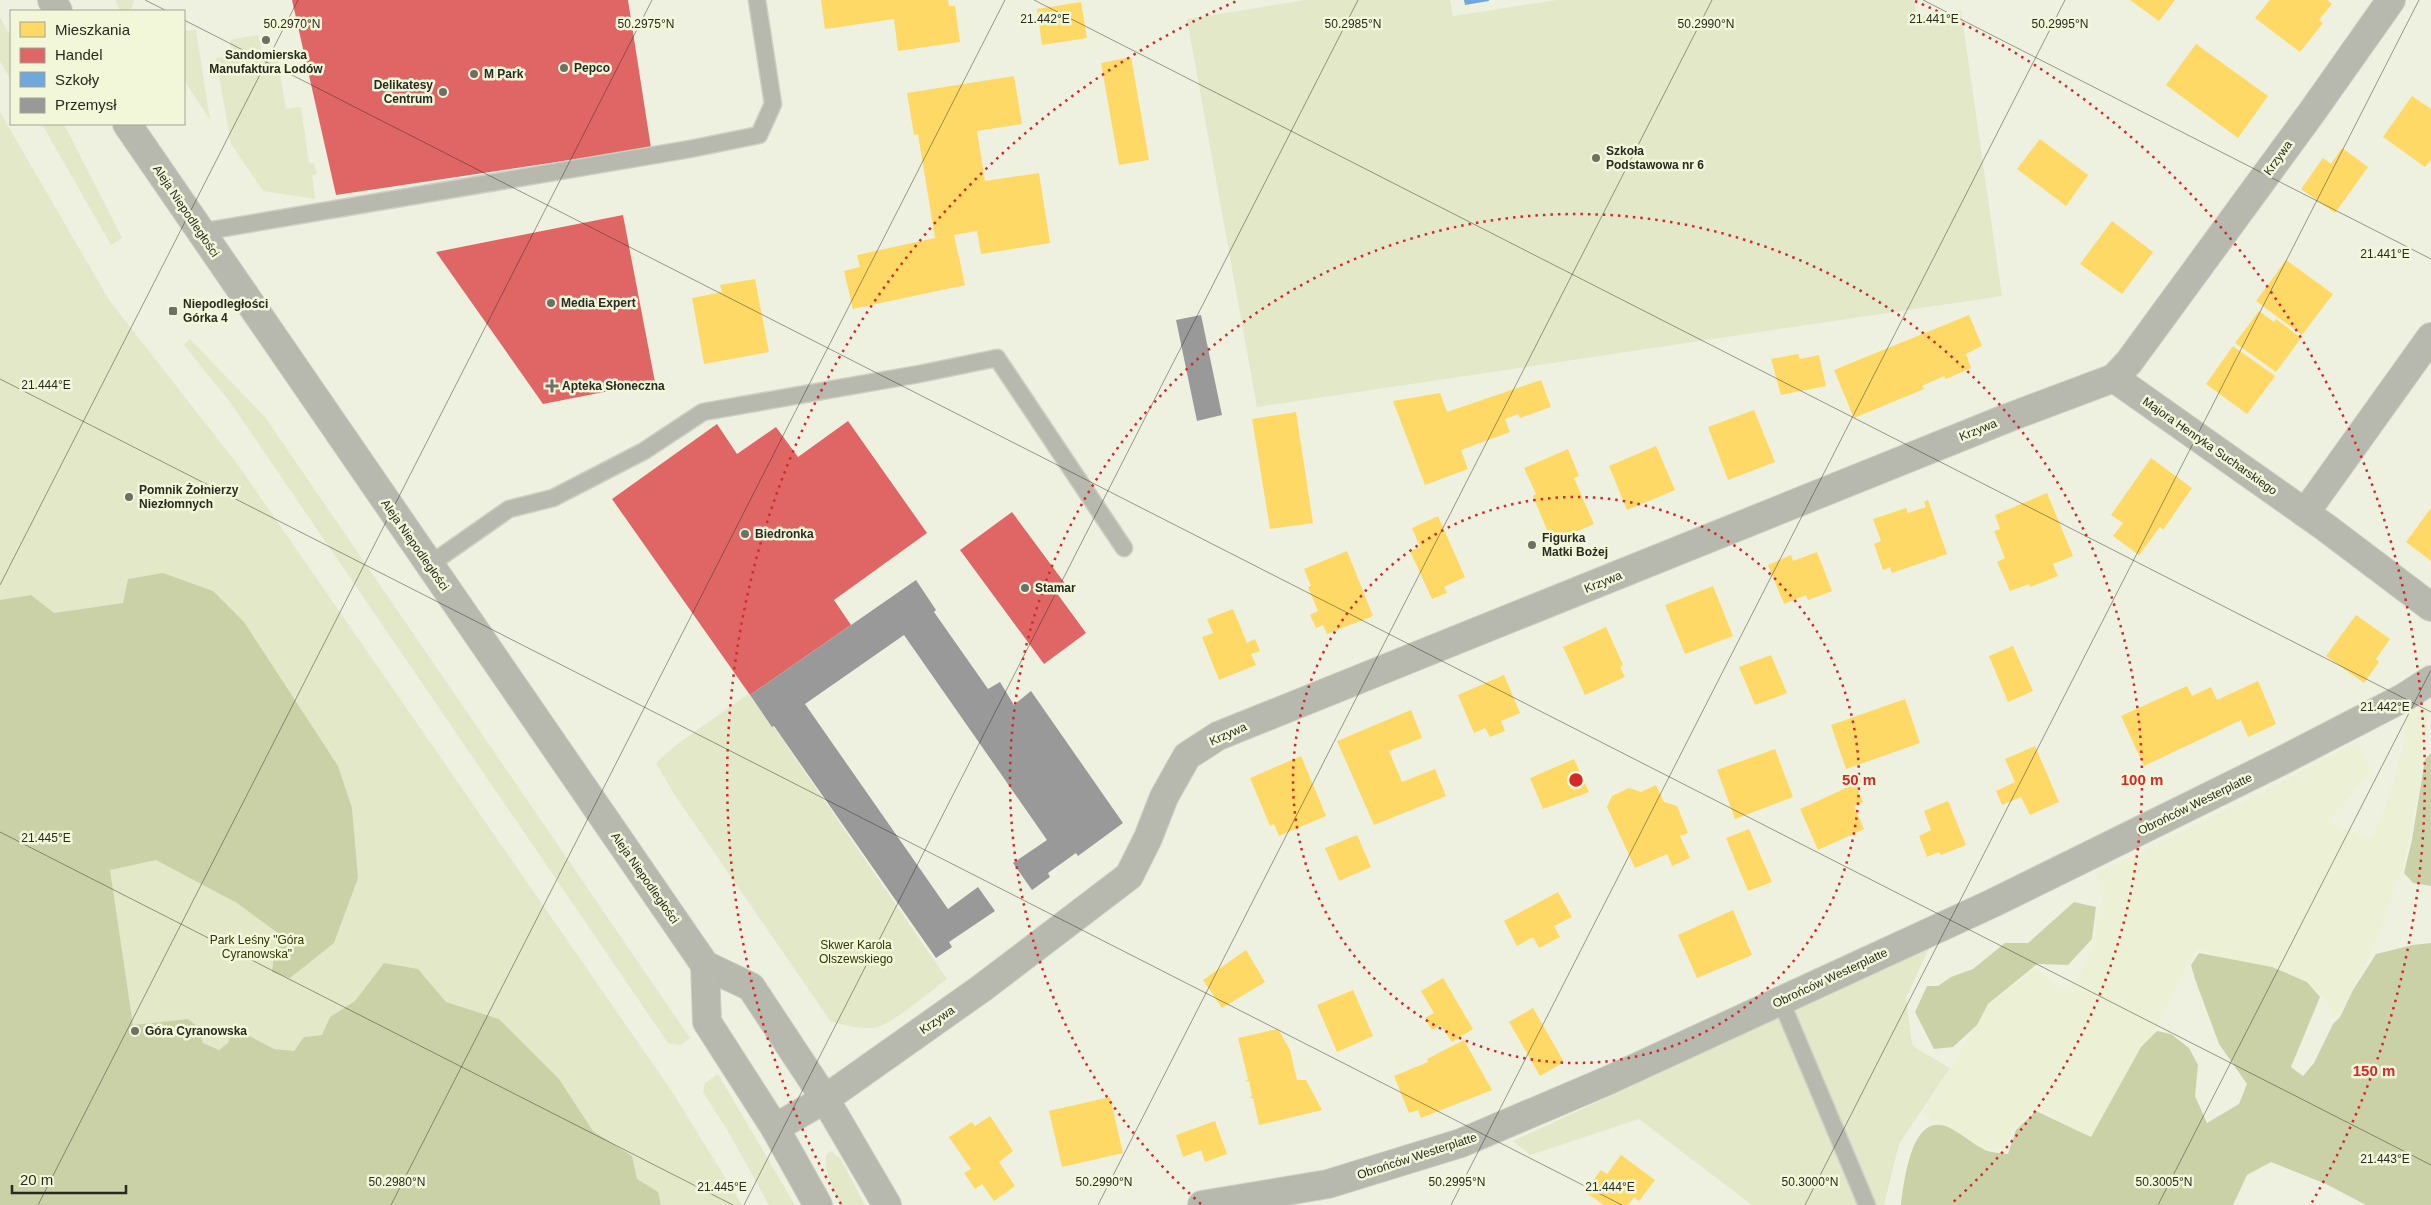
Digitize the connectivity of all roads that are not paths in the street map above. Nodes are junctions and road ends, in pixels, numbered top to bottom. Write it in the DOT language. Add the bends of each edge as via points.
graph roads {
  1 [pos="757,0"];
  2 [pos="2391,0"];
  3 [pos="128,125"];
  4 [pos="200,232"];
  5 [pos="2431,337"];
  6 [pos="2114,378"];
  7 [pos="2305,513"];
  8 [pos="1124,548"];
  9 [pos="429,565"];
  10 [pos="2431,607"];
  11 [pos="2431,680"];
  12 [pos="705,965"];
  13 [pos="1781,1001"];
  14 [pos="825,1099"];
  15 [pos="775,1128"];
  16 [pos="818,1205"];
  17 [pos="887,1205"];
  18 [pos="1202,1205"];
  19 [pos="1867,1205"];
  1 -- 4 [label="lane" via="773,104 759,135"];
  2 -- 6 [label="street, Krzywa" via="2129,362"];
  3 -- 4 [label="street, Aleja Niepodległości"];
  4 -- 9 [label="street, Aleja Niepodległości"];
  5 -- 7 [label="street"];
  6 -- 7 [label="street, Majora Henryka Sucharskiego"];
  6 -- 14 [label="street, Krzywa" via="1218,736 1187,756 1164,797 1129,876 982,988"];
  7 -- 10 [label="street, Majora Henryka Sucharskiego"];
  8 -- 9 [label="lane" via="997,358 703,412 644,451 554,498 509,509"];
  9 -- 12 [label="street, Aleja Niepodległości"];
  11 -- 13 [label="street, Obrońców Westerplatte" via="2386,707 2191,806 1993,903"];
  12 -- 14 [label="street" via="751,986"];
  12 -- 15 [label="street" via="707,1022"];
  13 -- 18 [label="street, Obrońców Westerplatte" via="1461,1143 1328,1184"];
  13 -- 19 [label="lane"];
  14 -- 15 [label="street, Krzywa"];
  14 -- 17 [label="street"];
  15 -- 16 [label="street"];
}
